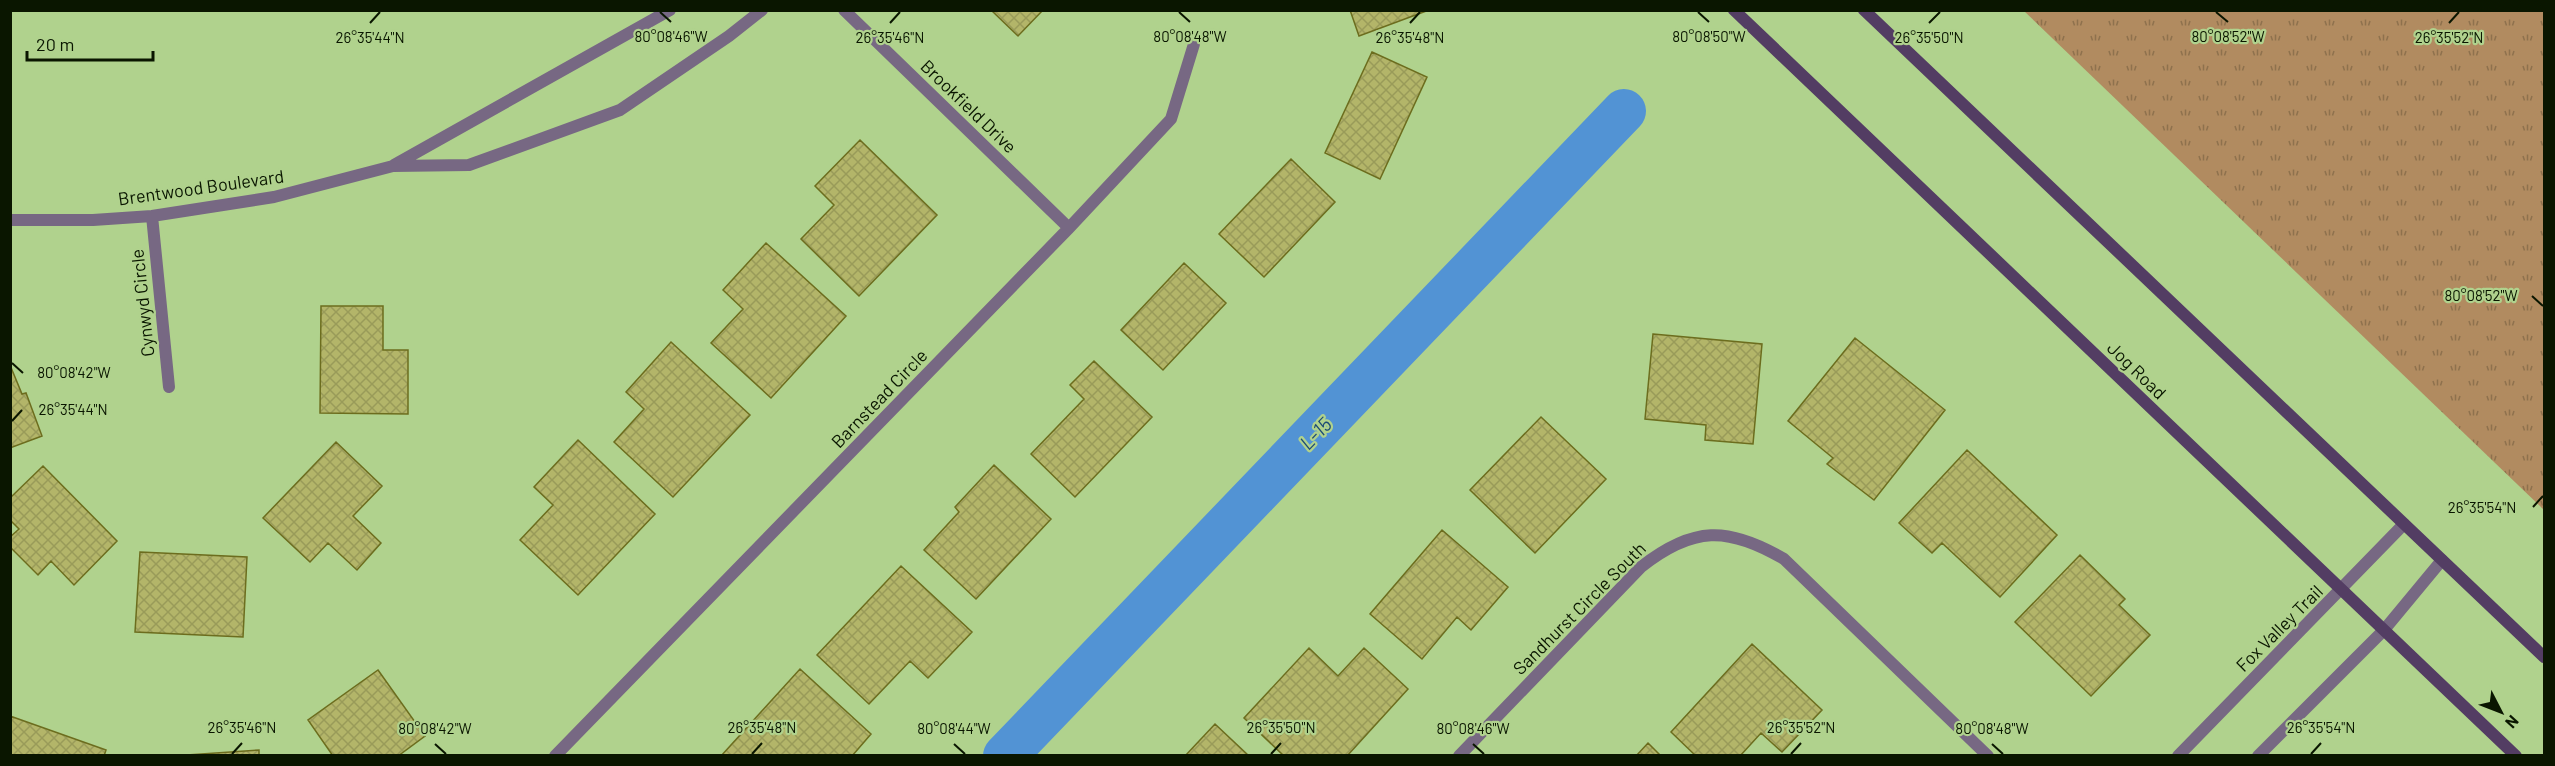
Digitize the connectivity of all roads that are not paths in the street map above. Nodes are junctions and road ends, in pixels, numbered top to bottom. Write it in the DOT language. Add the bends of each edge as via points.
graph roads {
  1 [pos="670,10"];
  2 [pos="762,10"];
  3 [pos="844,10"];
  4 [pos="1734,10"];
  5 [pos="1864,10"];
  6 [pos="1194,44"];
  7 [pos="393,166"];
  8 [pos="152,216"];
  9 [pos="10,220"];
  10 [pos="1069,228"];
  11 [pos="169,387"];
  12 [pos="2404,524"];
  13 [pos="2442,560"];
  14 [pos="2341,590"];
  15 [pos="2384,630"];
  16 [pos="2544,657"];
  17 [pos="555,756"];
  18 [pos="1459,756"];
  19 [pos="1988,756"];
  20 [pos="2178,756"];
  21 [pos="2258,756"];
  22 [pos="2516,756"];
  1 -- 7 [label="street, Brentwood Boulevard"];
  2 -- 7 [label="street, Brentwood Boulevard" via="620,110 469,165"];
  3 -- 10 [label="street, Brookfield Drive"];
  4 -- 14 [label="main road, Jog Road"];
  5 -- 12 [label="main road"];
  6 -- 10 [label="street, Barnstead Circle" via="1171,119"];
  7 -- 8 [label="street, Brentwood Boulevard" via="273,197"];
  8 -- 9 [label="street, Brentwood Boulevard"];
  8 -- 11 [label="street, Cynwyd Circle"];
  10 -- 17 [label="street, Barnstead Circle"];
  12 -- 13 [label="main road"];
  12 -- 14 [label="street, Fox Valley Trail"];
  13 -- 15 [label="street"];
  13 -- 16 [label="main road"];
  14 -- 15 [label="main road, Jog Road"];
  14 -- 20 [label="street, Fox Valley Trail"];
  15 -- 21 [label="street"];
  15 -- 22 [label="main road, Jog Road"];
  18 -- 19 [label="street, Sandhurst Circle South" via="1641,567 1663,549 1693,537 1725,535 1756,543 1784,559"];
}
